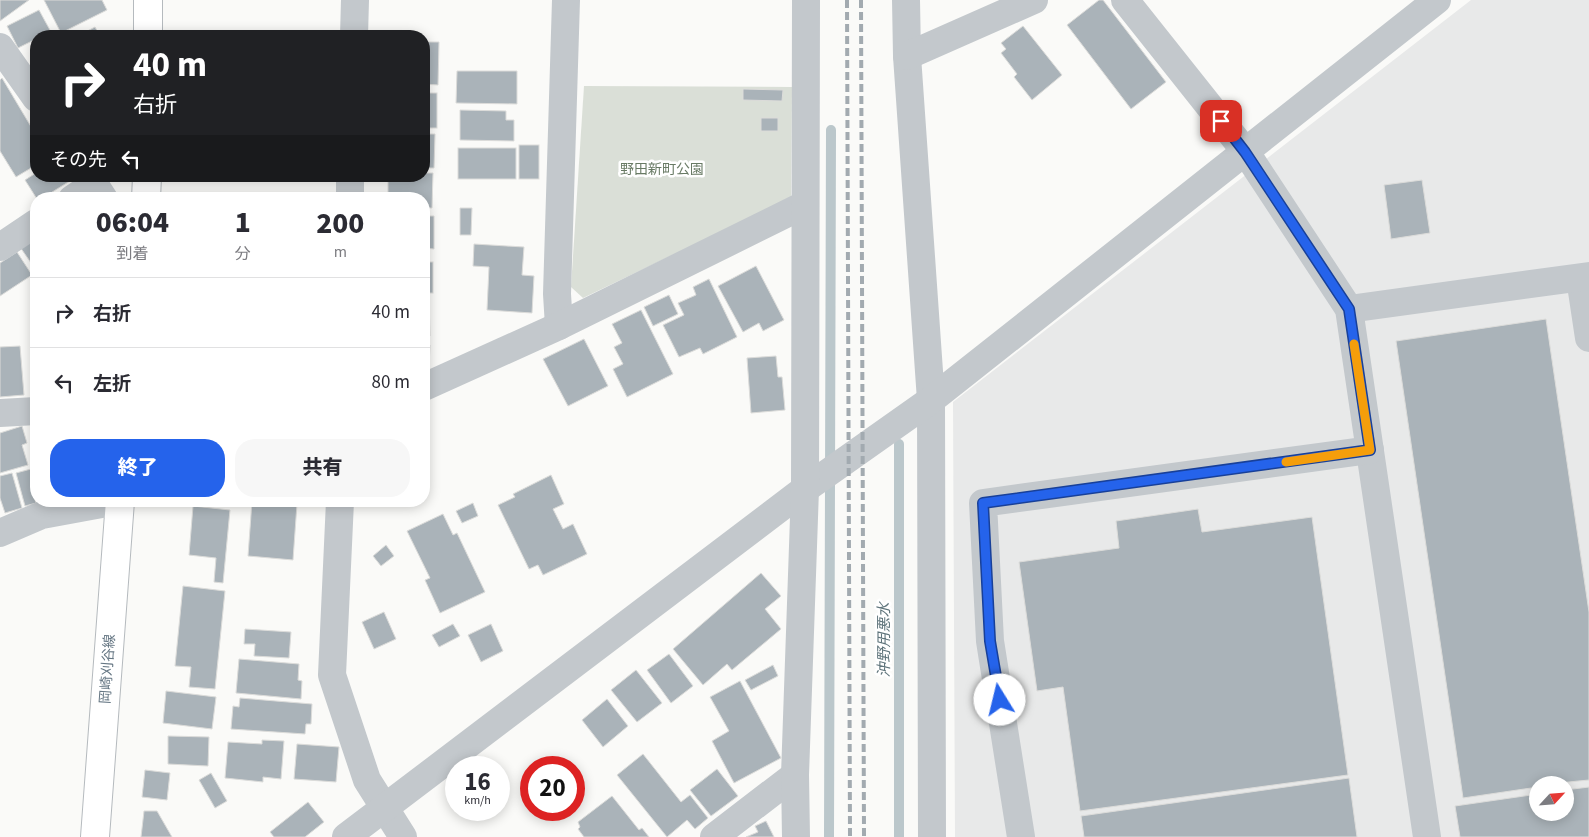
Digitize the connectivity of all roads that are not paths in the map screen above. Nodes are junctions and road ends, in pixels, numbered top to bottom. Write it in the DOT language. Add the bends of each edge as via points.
graph roads {
  1 [pos="148,0"];
  2 [pos="355,0"];
  3 [pos="566,0"];
  4 [pos="806,0"];
  5 [pos="906,0"];
  6 [pos="1034,0"];
  7 [pos="1125,0"];
  8 [pos="1437,0"];
  9 [pos="148,30"];
  10 [pos="354,30"];
  11 [pos="3,56"];
  12 [pos="907,56"];
  13 [pos="30,90"];
  14 [pos="1245,152"];
  15 [pos="96,186"];
  16 [pos="85,192"];
  17 [pos="804,205"];
  18 [pos="30,227"];
  19 [pos="0,247"];
  20 [pos="1584,277"];
  21 [pos="1349,309"];
  22 [pos="559,326"];
  23 [pos="1589,338"];
  24 [pos="430,384"];
  25 [pos="931,400"];
  26 [pos="30,411"];
  27 [pos="0,413"];
  28 [pos="1370,450"];
  29 [pos="805,489"];
  30 [pos="86,507"];
  31 [pos="119,507"];
  32 [pos="340,507"];
  33 [pos="0,533"];
  34 [pos="796,775"];
  35 [pos="384,806"];
  36 [pos="95,837"];
  37 [pos="346,837"];
  38 [pos="403,837"];
  39 [pos="714,837"];
  40 [pos="796,837"];
  41 [pos="932,837"];
  42 [pos="1021,837"];
  43 [pos="1427,837"];
  1 -- 9 [label="main road"];
  2 -- 10 [label="street"];
  3 -- 22 [label="street" via="557,294"];
  4 -- 17 [label="street"];
  5 -- 12 [label="street"];
  6 -- 12 [label="street"];
  7 -- 14 [label="street"];
  8 -- 14 [label="street"];
  11 -- 13 [label="street"];
  12 -- 25 [label="street"];
  14 -- 21 [label="street"];
  14 -- 25 [label="street"];
  15 -- 16 [label="street"];
  17 -- 22 [label="street"];
  17 -- 29 [label="street"];
  18 -- 19 [label="street"];
  20 -- 21 [label="street"];
  20 -- 23 [label="street"];
  21 -- 28 [label="street"];
  22 -- 24 [label="street"];
  25 -- 29 [label="street"];
  25 -- 41 [label="street"];
  26 -- 27 [label="street"];
  28 -- 42 [label="street" via="983,503 990,641"];
  28 -- 43 [label="street"];
  29 -- 34 [label="street"];
  29 -- 35 [label="street"];
  30 -- 33 [label="street" via="42,515"];
  31 -- 36 [label="main road, 岡崎刈谷線"];
  32 -- 35 [label="street" via="332,675 367,780"];
  34 -- 39 [label="street"];
  34 -- 40 [label="street"];
  35 -- 37 [label="street"];
  35 -- 38 [label="street"];
}
